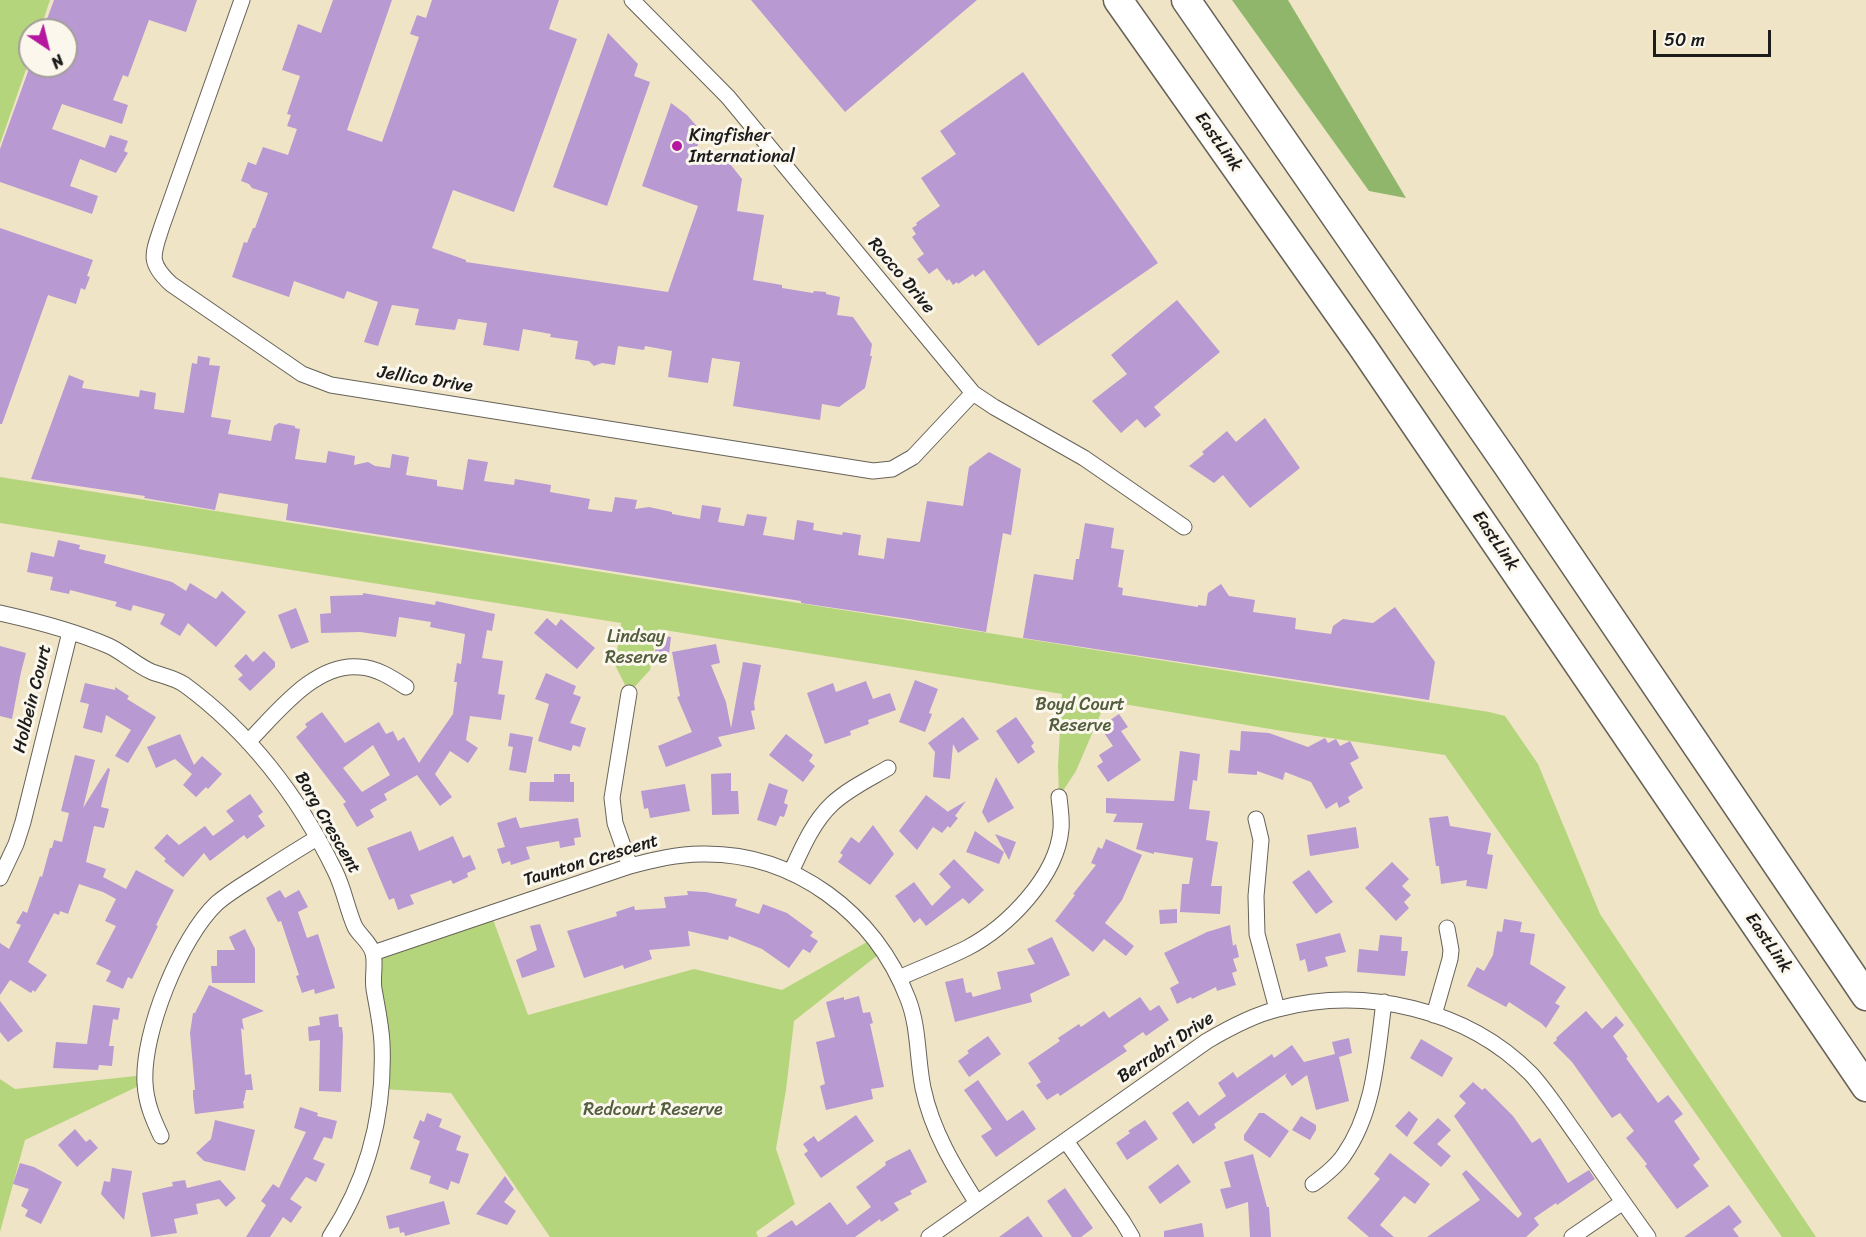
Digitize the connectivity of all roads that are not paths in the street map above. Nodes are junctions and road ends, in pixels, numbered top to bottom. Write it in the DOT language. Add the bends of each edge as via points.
graph roads {
  1 [pos="242,0"];
  2 [pos="632,0"];
  3 [pos="1118,0"];
  4 [pos="1186,0"];
  5 [pos="973,393"];
  6 [pos="1184,527"];
  7 [pos="0,613"];
  8 [pos="69,632"];
  9 [pos="406,687"];
  10 [pos="628,693"];
  11 [pos="248,742"];
  12 [pos="888,768"];
  13 [pos="1059,797"];
  14 [pos="1256,819"];
  15 [pos="317,838"];
  16 [pos="630,866"];
  17 [pos="791,872"];
  18 [pos="0,878"];
  19 [pos="1447,928"];
  20 [pos="373,953"];
  21 [pos="899,978"];
  22 [pos="1866,996"];
  23 [pos="1384,1002"];
  24 [pos="1276,1009"];
  25 [pos="1434,1015"];
  26 [pos="1866,1087"];
  27 [pos="161,1136"];
  28 [pos="1066,1141"];
  29 [pos="1313,1185"];
  30 [pos="1623,1202"];
  31 [pos="977,1203"];
  32 [pos="330,1237"];
  33 [pos="929,1237"];
  34 [pos="1132,1237"];
  35 [pos="1572,1237"];
  36 [pos="1648,1237"];
  1 -- 5 [label="street, Jellico Drive" via="162,226 155,267 171,284 302,374 331,385 873,471 892,469 913,457"];
  2 -- 5 [label="street, Rocco Drive" via="728,97"];
  3 -- 26 [label="highway, EastLink" via="1362,346"];
  4 -- 22 [label="highway" via="1508,466"];
  5 -- 6 [label="street, Rocco Drive" via="1084,458"];
  7 -- 8 [label="street, Borg Crescent"];
  8 -- 11 [label="street, Borg Crescent" via="111,647 150,671 184,684"];
  8 -- 18 [label="street, Holbein Court" via="23,822"];
  9 -- 11 [label="street" via="386,674 359,666 327,673 301,689"];
  10 -- 16 [label="street" via="612,798 615,823"];
  11 -- 15 [label="street, Borg Crescent" via="282,783"];
  12 -- 17 [label="street" via="848,792 826,811"];
  13 -- 21 [label="street" via="1059,841 1049,866 1027,898 980,940"];
  14 -- 24 [label="street" via="1261,840 1257,934"];
  15 -- 20 [label="street, Borg Crescent" via="342,887 354,925"];
  15 -- 27 [label="street" via="230,892 186,946 155,1019 146,1067 148,1105"];
  16 -- 17 [label="street, Taunton Crescent" via="668,857 714,854 751,859"];
  16 -- 20 [label="street, Taunton Crescent"];
  17 -- 21 [label="street, Taunton Crescent" via="857,918"];
  19 -- 25 [label="street" via="1450,959"];
  20 -- 32 [label="street" via="373,983 382,1041 379,1110 367,1164"];
  21 -- 31 [label="street, Taunton Crescent" via="914,1017 923,1088 933,1121 947,1154"];
  23 -- 24 [label="street, Berrabri Drive" via="1337,1000"];
  23 -- 25 [label="street, Berrabri Drive"];
  23 -- 29 [label="street" via="1374,1080 1365,1111 1344,1156"];
  24 -- 28 [label="street, Berrabri Drive" via="1207,1041"];
  25 -- 30 [label="street, Berrabri Drive" via="1500,1048 1532,1076"];
  28 -- 31 [label="street, Berrabri Drive"];
  28 -- 34 [label="street"];
  30 -- 35 [label="street"];
  30 -- 36 [label="street, Berrabri Drive"];
  31 -- 33 [label="street, Berrabri Drive"];
}
